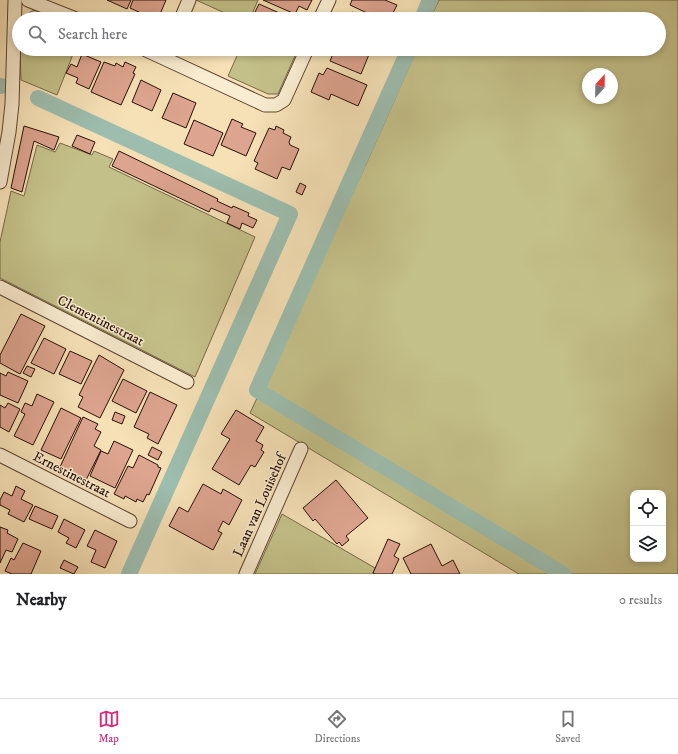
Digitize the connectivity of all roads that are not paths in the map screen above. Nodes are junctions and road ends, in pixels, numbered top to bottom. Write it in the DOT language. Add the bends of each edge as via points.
graph roads {
  1 [pos="16,0"];
  2 [pos="28,0"];
  3 [pos="189,0"];
  4 [pos="328,0"];
  5 [pos="15,12"];
  6 [pos="58,12"];
  7 [pos="184,12"];
  8 [pos="323,12"];
  9 [pos="12,47"];
  10 [pos="171,56"];
  11 [pos="304,56"];
  12 [pos="5,130"];
  13 [pos="0,182"];
  14 [pos="0,287"];
  15 [pos="187,382"];
  16 [pos="301,449"];
  17 [pos="0,455"];
  18 [pos="130,521"];
  19 [pos="246,574"];
  1 -- 5 [label="street"];
  2 -- 6 [label="street"];
  3 -- 7 [label="street"];
  4 -- 8 [label="street"];
  9 -- 12 [label="street"];
  10 -- 11 [label="street" via="265,105 276,105 284,100"];
  12 -- 13 [label="street"];
  14 -- 15 [label="street, Clementinestraat"];
  16 -- 19 [label="street, Laan van Louisehof"];
  17 -- 18 [label="street, Ernestinestraat"];
}
